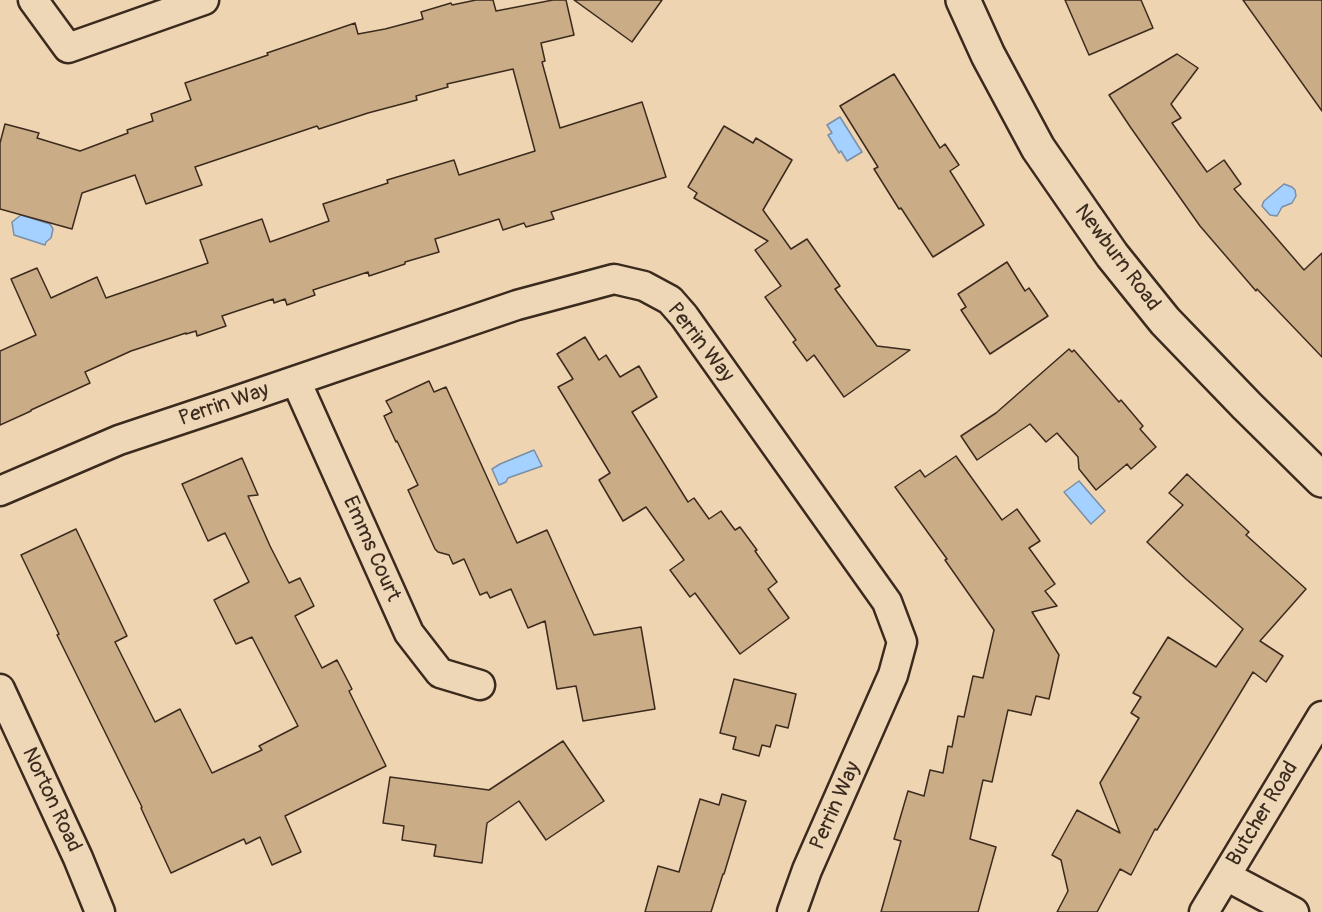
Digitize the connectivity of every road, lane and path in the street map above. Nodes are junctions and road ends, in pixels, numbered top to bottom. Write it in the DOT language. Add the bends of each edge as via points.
graph roads {
  1 [pos="33,0"];
  2 [pos="204,0"];
  3 [pos="963,0"];
  4 [pos="296,381"];
  5 [pos="1322,480"];
  6 [pos="0,491"];
  7 [pos="480,686"];
  8 [pos="0,689"];
  9 [pos="1322,716"];
  10 [pos="1226,876"];
  11 [pos="100,912"];
  12 [pos="792,912"];
  13 [pos="1204,912"];
  14 [pos="1294,912"];
  1 -- 2 [label="street" via="68,48"];
  3 -- 5 [label="street, Newburn Road" via="1038,148 1112,255 1165,321"];
  4 -- 6 [label="street, Perrin Way" via="119,440"];
  4 -- 7 [label="street, Emms Court" via="409,633 440,674"];
  4 -- 12 [label="street, Perrin Way" via="517,305 614,279 644,286 670,300 887,602 902,642 894,675"];
  8 -- 11 [label="street, Norton Road"];
  9 -- 10 [label="street, Butcher Road"];
  10 -- 13 [label="street, Butcher Road"];
  10 -- 14 [label="street"];
}
